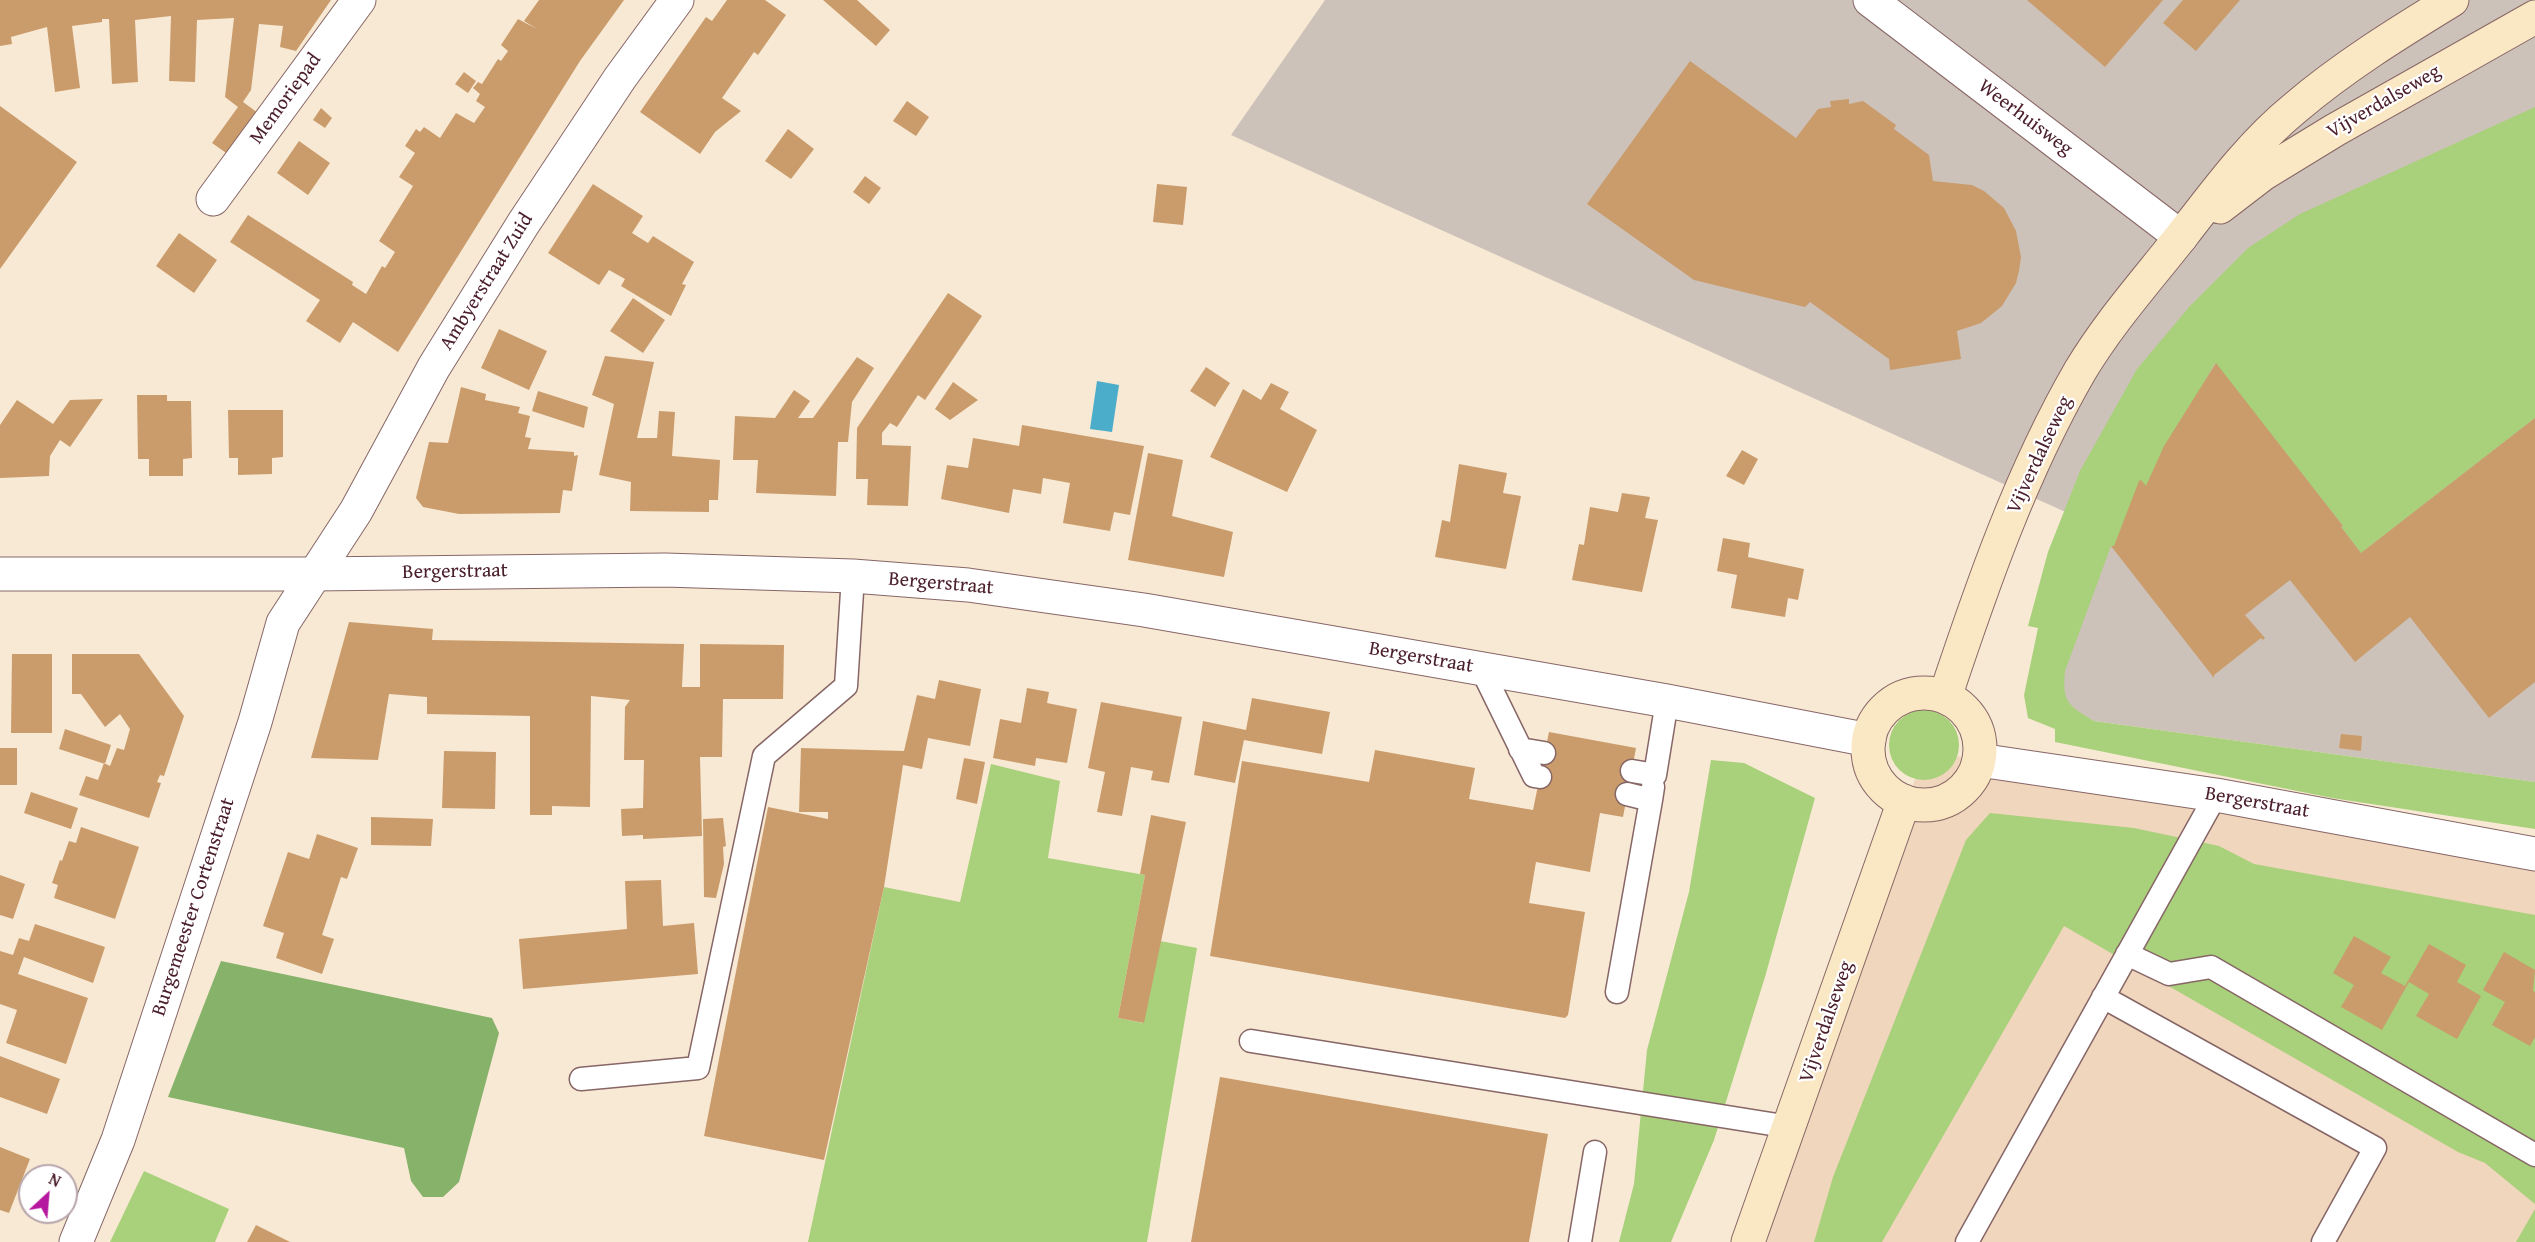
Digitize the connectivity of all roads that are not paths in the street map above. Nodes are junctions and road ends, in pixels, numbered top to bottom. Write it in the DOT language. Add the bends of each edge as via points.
graph roads {
  1 [pos="359,0"];
  2 [pos="676,0"];
  3 [pos="1870,0"];
  4 [pos="2452,0"];
  5 [pos="2535,17"];
  6 [pos="213,199"];
  7 [pos="2181,237"];
  8 [pos="0,574"];
  9 [pos="314,574"];
  10 [pos="853,576"];
  11 [pos="1481,668"];
  12 [pos="1945,697"];
  13 [pos="1667,701"];
  14 [pos="1869,740"];
  15 [pos="1520,749"];
  16 [pos="1544,753"];
  17 [pos="1979,760"];
  18 [pos="1632,771"];
  19 [pos="1655,775"];
  20 [pos="1540,777"];
  21 [pos="1627,794"];
  22 [pos="2216,795"];
  23 [pos="1651,800"];
  24 [pos="1904,801"];
  25 [pos="2535,854"];
  26 [pos="2127,954"];
  27 [pos="1617,992"];
  28 [pos="2103,997"];
  29 [pos="1251,1041"];
  30 [pos="581,1079"];
  31 [pos="1790,1127"];
  32 [pos="1595,1152"];
  33 [pos="2535,1155"];
  34 [pos="76,1242"];
  35 [pos="1580,1242"];
  36 [pos="1749,1242"];
  37 [pos="1966,1242"];
  38 [pos="2323,1242"];
  1 -- 6 [label="street, Memoriepad"];
  2 -- 9 [label="street, Ambyerstraat Zuid" via="524,224 434,367 356,511"];
  3 -- 7 [label="street, Weerhuisweg"];
  4 -- 7 [label="main road, Vijverdalseweg" via="2381,44 2295,108 2248,154"];
  5 -- 7 [label="main road, Vijverdalseweg" via="2263,174"];
  7 -- 12 [label="main road, Vijverdalseweg" via="2108,327 2037,454 1998,548"];
  8 -- 9 [label="street, Bergerstraat"];
  9 -- 10 [label="street, Bergerstraat" via="665,570"];
  9 -- 34 [label="street, Burgemeester Cortenstraat" via="283,623 255,722 122,1129"];
  10 -- 11 [label="street, Bergerstraat" via="1029,593"];
  10 -- 30 [label="lane" via="846,686 764,756 698,1068"];
  11 -- 13 [label="street, Bergerstraat"];
  11 -- 15 [label="lane"];
  12 -- 14 [label="main road" via="1920,693 1895,701 1877,718"];
  12 -- 17 [label="main road" via="1961,707 1973,722 1979,740"];
  13 -- 14 [label="street, Bergerstraat"];
  13 -- 19 [label="lane"];
  14 -- 24 [label="main road" via="1870,762 1877,778"];
  15 -- 16 [label="lane"];
  15 -- 20 [label="lane" via="1534,776"];
  17 -- 22 [label="street, Bergerstraat"];
  17 -- 24 [label="main road" via="1969,783 1956,795 1940,802"];
  18 -- 19 [label="lane"];
  19 -- 23 [label="lane"];
  21 -- 23 [label="lane"];
  22 -- 25 [label="street, Bergerstraat"];
  22 -- 26 [label="lane"];
  23 -- 27 [label="lane"];
  24 -- 31 [label="main road, Vijverdalseweg"];
  26 -- 28 [label="lane"];
  26 -- 33 [label="lane" via="2169,975 2211,967"];
  28 -- 37 [label="lane"];
  28 -- 38 [label="lane" via="2375,1148"];
  29 -- 31 [label="lane"];
  31 -- 36 [label="main road, Vijverdalseweg"];
  32 -- 35 [label="lane"];
}
